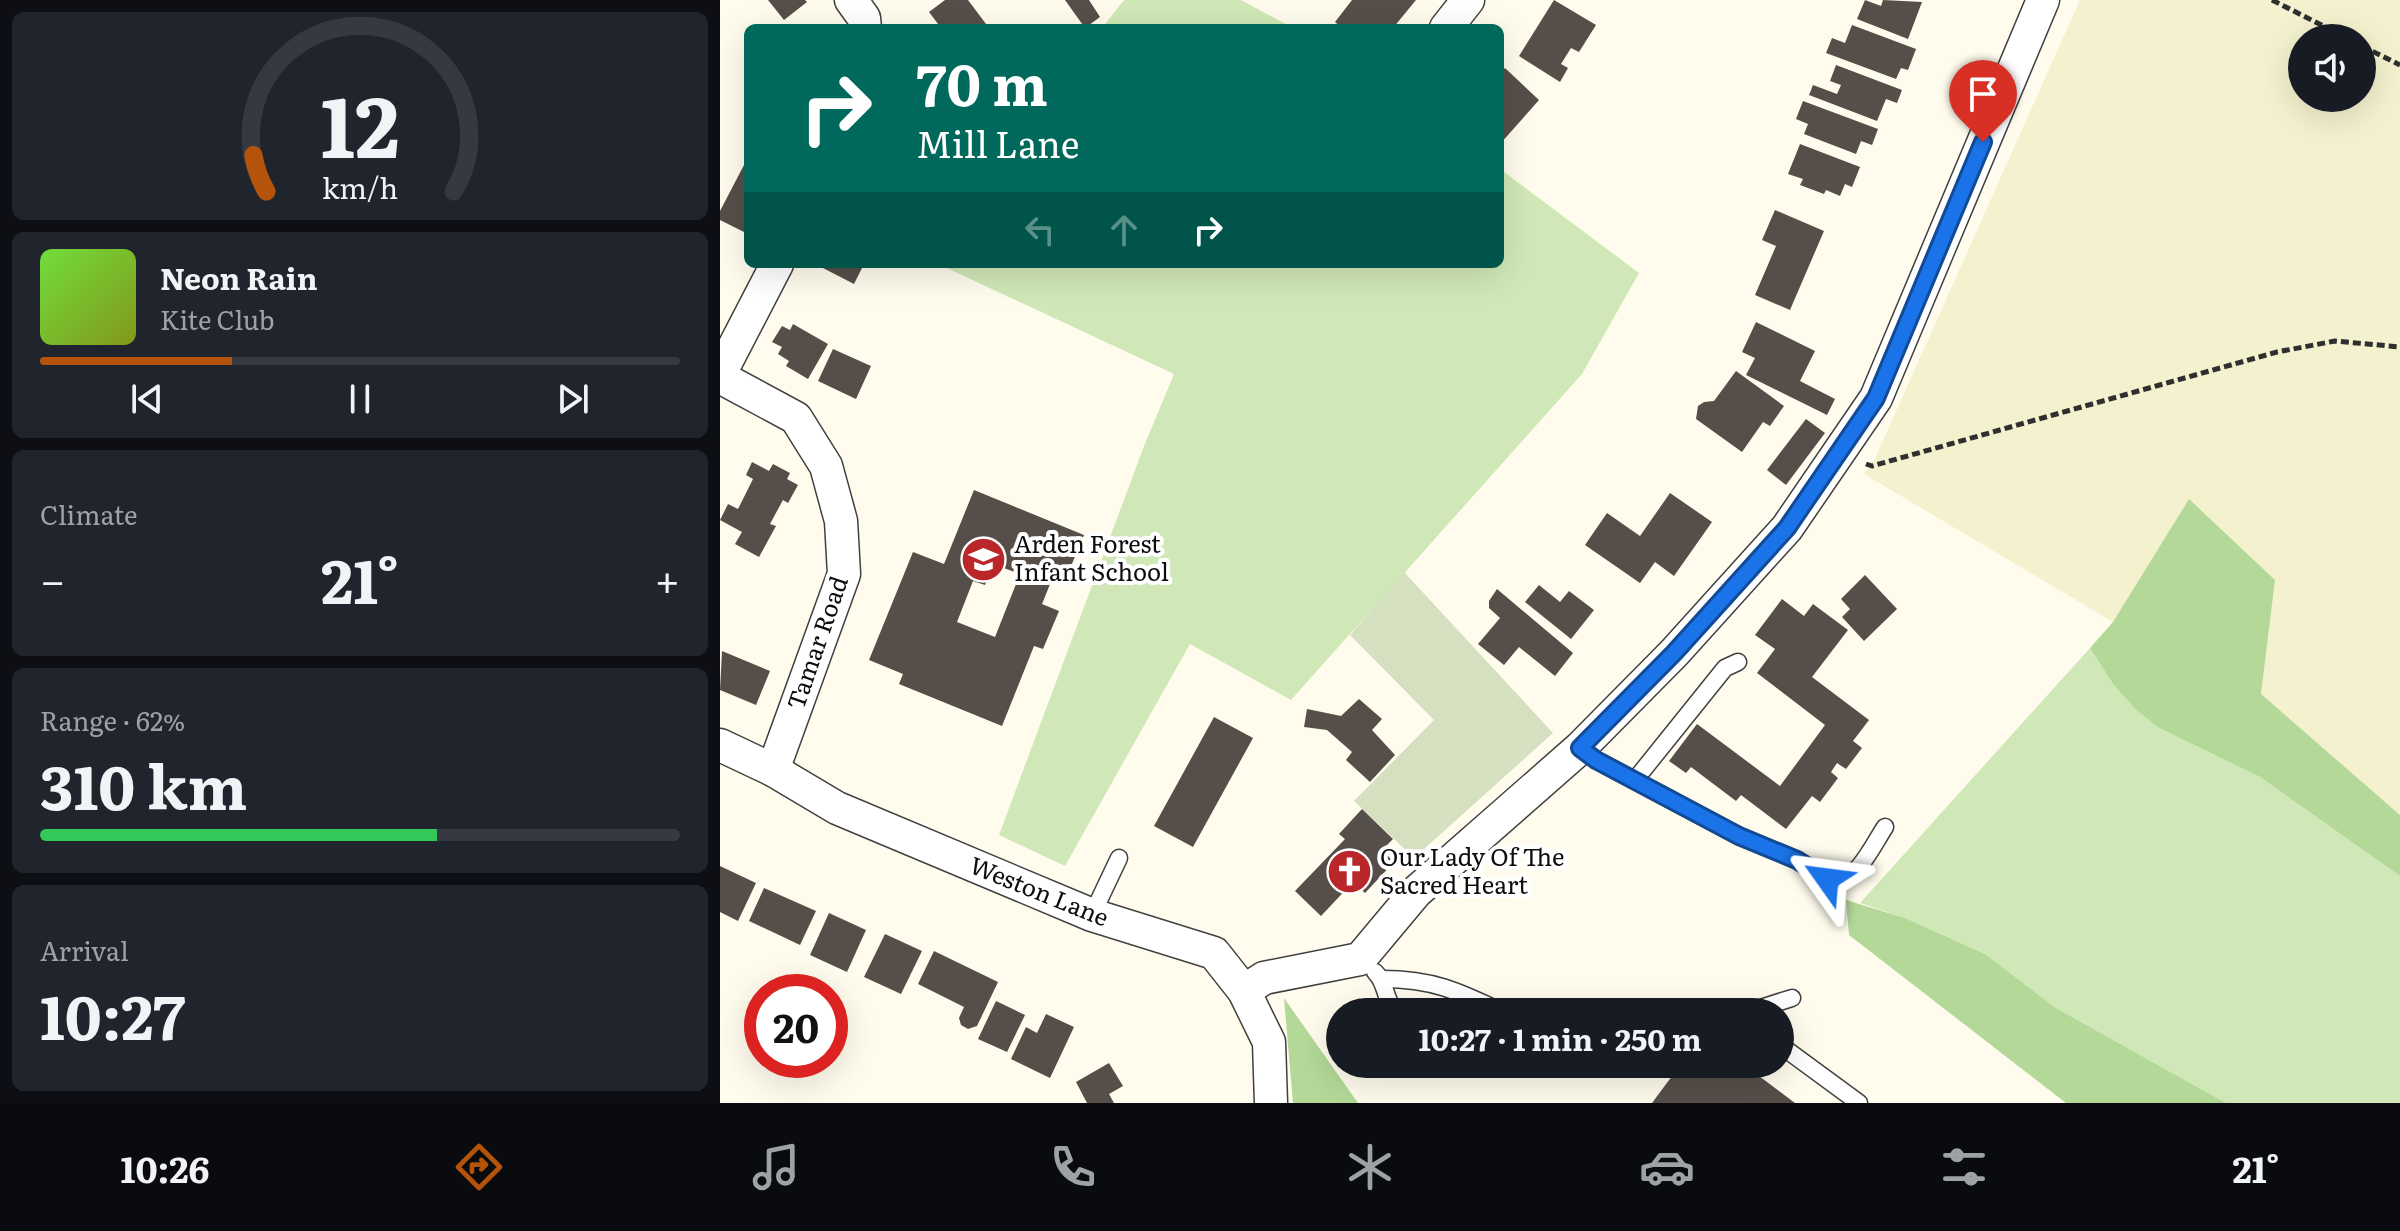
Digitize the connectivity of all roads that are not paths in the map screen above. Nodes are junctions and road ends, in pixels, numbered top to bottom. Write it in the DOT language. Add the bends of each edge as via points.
graph roads {
  1 [pos="851,0"];
  2 [pos="2043,0"];
  3 [pos="865,24"];
  4 [pos="775,268"];
  5 [pos="720,376"];
  6 [pos="1738,662"];
  7 [pos="720,745"];
  8 [pos="1580,748"];
  9 [pos="773,770"];
  10 [pos="1635,780"];
  11 [pos="1885,827"];
  12 [pos="1119,858"];
  13 [pos="1092,915"];
  14 [pos="1371,969"];
  15 [pos="1244,991"];
  16 [pos="1386,998"];
  17 [pos="1473,998"];
  18 [pos="1794,1055"];
  19 [pos="1271,1103"];
  20 [pos="1859,1103"];
  1 -- 3 [label="street"];
  2 -- 8 [label="street" via="1876,398 1787,528"];
  4 -- 5 [label="street"];
  5 -- 9 [label="street, Tamar Road" via="796,418 826,466 841,521 844,574"];
  6 -- 10 [label="lane" via="1725,668"];
  7 -- 9 [label="street, Weston Lane"];
  8 -- 10 [label="lane"];
  8 -- 14 [label="street" via="1416,892"];
  9 -- 13 [label="street, Weston Lane" via="837,808"];
  10 -- 11 [label="lane" via="1836,884 1854,872"];
  12 -- 13 [label="lane"];
  13 -- 15 [label="street, Weston Lane" via="1214,953"];
  14 -- 15 [label="street" via="1264,978"];
  14 -- 16 [label="lane"];
  14 -- 17 [label="lane"];
  15 -- 19 [label="street, Weston Lane" via="1269,1042"];
  18 -- 20 [label="lane"];
}
